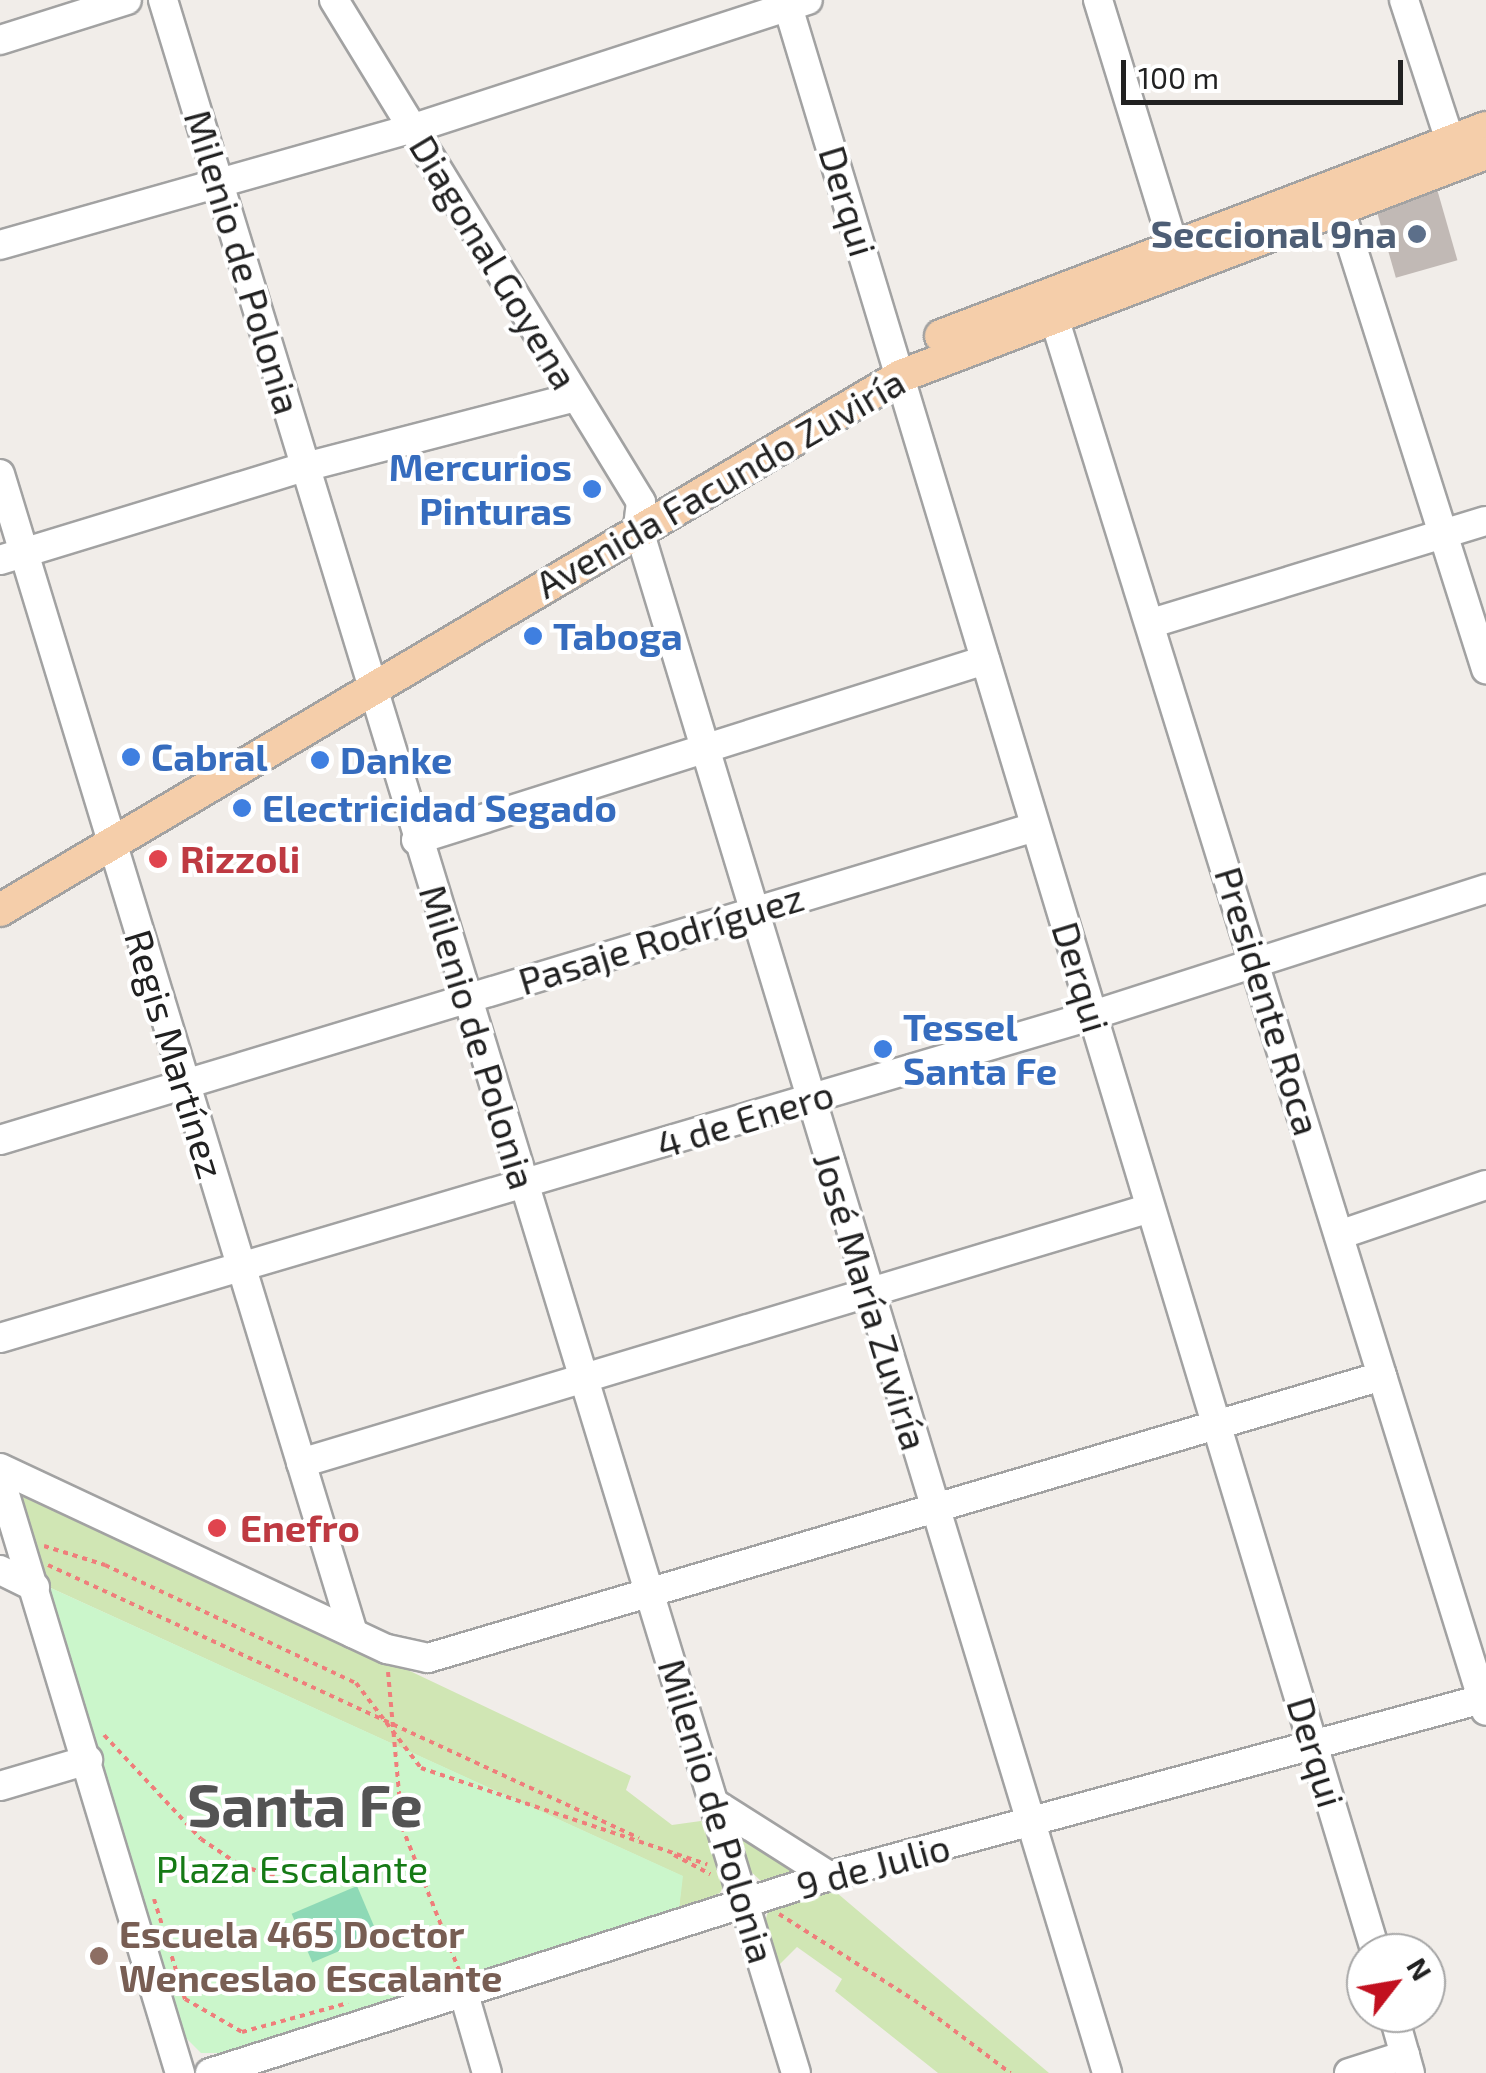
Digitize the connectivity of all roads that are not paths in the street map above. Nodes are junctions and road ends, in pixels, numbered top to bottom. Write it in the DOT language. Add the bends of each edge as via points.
graph roads {
  1 [pos="127,0"];
  2 [pos="162,0"];
  3 [pos="334,0"];
  4 [pos="1098,0"];
  5 [pos="1404,0"];
  6 [pos="794,2"];
  7 [pos="0,40"];
  8 [pos="414,128"];
  9 [pos="1486,128"];
  10 [pos="1464,153"];
  11 [pos="220,184"];
  12 [pos="1340,209"];
  13 [pos="1172,244"];
  14 [pos="0,245"];
  15 [pos="1050,303"];
  16 [pos="898,366"];
  17 [pos="575,397"];
  18 [pos="305,466"];
  19 [pos="0,474"];
  20 [pos="639,514"];
  21 [pos="1486,521"];
  22 [pos="1445,534"];
  23 [pos="12,556"];
  24 [pos="1152,622"];
  25 [pos="985,660"];
  26 [pos="1486,668"];
  27 [pos="367,679"];
  28 [pos="704,747"];
  29 [pos="1035,828"];
  30 [pos="106,833"];
  31 [pos="416,840"];
  32 [pos="0,884"];
  33 [pos="1486,889"];
  34 [pos="0,910"];
  35 [pos="753,910"];
  36 [pos="1257,962"];
  37 [pos="466,998"];
  38 [pos="1094,1014"];
  39 [pos="184,1084"];
  40 [pos="809,1099"];
  41 [pos="0,1140"];
  42 [pos="525,1186"];
  43 [pos="1486,1186"];
  44 [pos="1147,1209"];
  45 [pos="1339,1235"];
  46 [pos="240,1265"];
  47 [pos="868,1291"];
  48 [pos="0,1338"];
  49 [pos="584,1376"];
  50 [pos="1382,1376"];
  51 [pos="1215,1424"];
  52 [pos="300,1463"];
  53 [pos="0,1468"];
  54 [pos="0,1478"];
  55 [pos="933,1505"];
  56 [pos="0,1570"];
  57 [pos="39,1571"];
  58 [pos="649,1590"];
  59 [pos="352,1633"];
  60 [pos="1485,1702"];
  61 [pos="1314,1745"];
  62 [pos="97,1755"];
  63 [pos="0,1786"];
  64 [pos="714,1804"];
  65 [pos="1032,1822"];
  66 [pos="829,1876"];
  67 [pos="750,1900"];
  68 [pos="1370,1933"];
  69 [pos="461,1982"];
  70 [pos="1399,2033"];
  71 [pos="1408,2064"];
  72 [pos="180,2073"];
  73 [pos="210,2073"];
  74 [pos="488,2073"];
  75 [pos="796,2073"];
  76 [pos="1107,2073"];
  77 [pos="1349,2073"];
  1 -- 7 [label="street"];
  2 -- 11 [label="street, Milenio de Polonia"];
  3 -- 8 [label="street, Diagonal Goyena"];
  4 -- 13 [label="street"];
  5 -- 10 [label="street"];
  6 -- 8 [label="street"];
  6 -- 16 [label="street, Derqui"];
  8 -- 11 [label="street"];
  8 -- 17 [label="street, Diagonal Goyena"];
  9 -- 10 [label="main road, Avenida Facundo Zuviría"];
  10 -- 12 [label="main road, Avenida Facundo Zuviría"];
  10 -- 13 [label="main road, Avenida Facundo Zuviría"];
  11 -- 14 [label="street"];
  11 -- 18 [label="street, Milenio de Polonia"];
  12 -- 15 [label="main road, Avenida Facundo Zuviría"];
  12 -- 22 [label="street"];
  13 -- 15 [label="main road, Avenida Facundo Zuviría"];
  15 -- 16 [label="main road, Avenida Facundo Zuviría"];
  15 -- 24 [label="street, Presidente Roca"];
  16 -- 20 [label="main road, Avenida Facundo Zuviría"];
  16 -- 25 [label="street, Derqui"];
  17 -- 18 [label="street"];
  17 -- 20 [label="street, Diagonal Goyena"];
  18 -- 23 [label="street"];
  18 -- 27 [label="street, Milenio de Polonia"];
  19 -- 23 [label="street, Regis Martínez"];
  20 -- 27 [label="main road, Avenida Facundo Zuviría"];
  20 -- 28 [label="street, José María Zuviría"];
  21 -- 22 [label="street"];
  22 -- 24 [label="street"];
  22 -- 26 [label="street"];
  23 -- 30 [label="street, Regis Martínez"];
  24 -- 36 [label="street, Presidente Roca"];
  25 -- 28 [label="street"];
  25 -- 29 [label="street, Derqui"];
  27 -- 30 [label="main road, Avenida Facundo Zuviría"];
  27 -- 31 [label="street, Milenio de Polonia"];
  28 -- 31 [label="street"];
  28 -- 35 [label="street, José María Zuviría"];
  29 -- 35 [label="street, Pasaje Rodríguez"];
  29 -- 38 [label="street, Derqui"];
  30 -- 32 [label="main road, Avenida Facundo Zuviría"];
  30 -- 34 [label="main road, Avenida Facundo Zuviría"];
  30 -- 39 [label="street, Regis Martínez"];
  31 -- 37 [label="street, Milenio de Polonia"];
  33 -- 36 [label="street, 4 de Enero"];
  35 -- 37 [label="street, Pasaje Rodríguez"];
  35 -- 40 [label="street, José María Zuviría"];
  36 -- 38 [label="street, 4 de Enero"];
  36 -- 45 [label="street, Presidente Roca"];
  37 -- 39 [label="street, Pasaje Rodríguez"];
  37 -- 42 [label="street, Milenio de Polonia"];
  38 -- 40 [label="street, 4 de Enero"];
  38 -- 44 [label="street, Derqui"];
  39 -- 41 [label="street, Pasaje Rodríguez"];
  39 -- 46 [label="street, Regis Martínez"];
  40 -- 42 [label="street, 4 de Enero"];
  40 -- 47 [label="street, José María Zuviría"];
  42 -- 46 [label="street, 4 de Enero"];
  42 -- 49 [label="street, Milenio de Polonia"];
  43 -- 45 [label="street"];
  44 -- 47 [label="street"];
  44 -- 51 [label="street, Derqui"];
  45 -- 50 [label="street, Presidente Roca"];
  46 -- 48 [label="street, 4 de Enero"];
  46 -- 52 [label="street, Regis Martínez"];
  47 -- 49 [label="street"];
  47 -- 55 [label="street, José María Zuviría"];
  49 -- 52 [label="street"];
  49 -- 58 [label="street, Milenio de Polonia"];
  50 -- 51 [label="street"];
  50 -- 60 [label="street, Presidente Roca"];
  51 -- 55 [label="street"];
  51 -- 61 [label="street, Derqui"];
  52 -- 59 [label="street, Regis Martínez"];
  53 -- 59 [label="street"];
  54 -- 57 [label="street"];
  55 -- 58 [label="street"];
  55 -- 65 [label="street, José María Zuviría"];
  56 -- 57 [label="street"];
  57 -- 62 [label="street"];
  58 -- 59 [label="street" via="435,1657 387,1649"];
  58 -- 64 [label="street, Milenio de Polonia"];
  60 -- 61 [label="street, 9 de Julio"];
  61 -- 65 [label="street, 9 de Julio"];
  61 -- 68 [label="street, Derqui"];
  62 -- 63 [label="street"];
  62 -- 72 [label="street"];
  64 -- 66 [label="street"];
  64 -- 67 [label="street, Milenio de Polonia"];
  65 -- 66 [label="street, 9 de Julio"];
  65 -- 76 [label="street, José María Zuviría"];
  66 -- 67 [label="street, 9 de Julio"];
  67 -- 69 [label="street, 9 de Julio"];
  67 -- 75 [label="street, Milenio de Polonia"];
  69 -- 73 [label="street, 9 de Julio"];
  69 -- 74 [label="street"];
  70 -- 71 [label="street"];
  71 -- 77 [label="street"];
}
